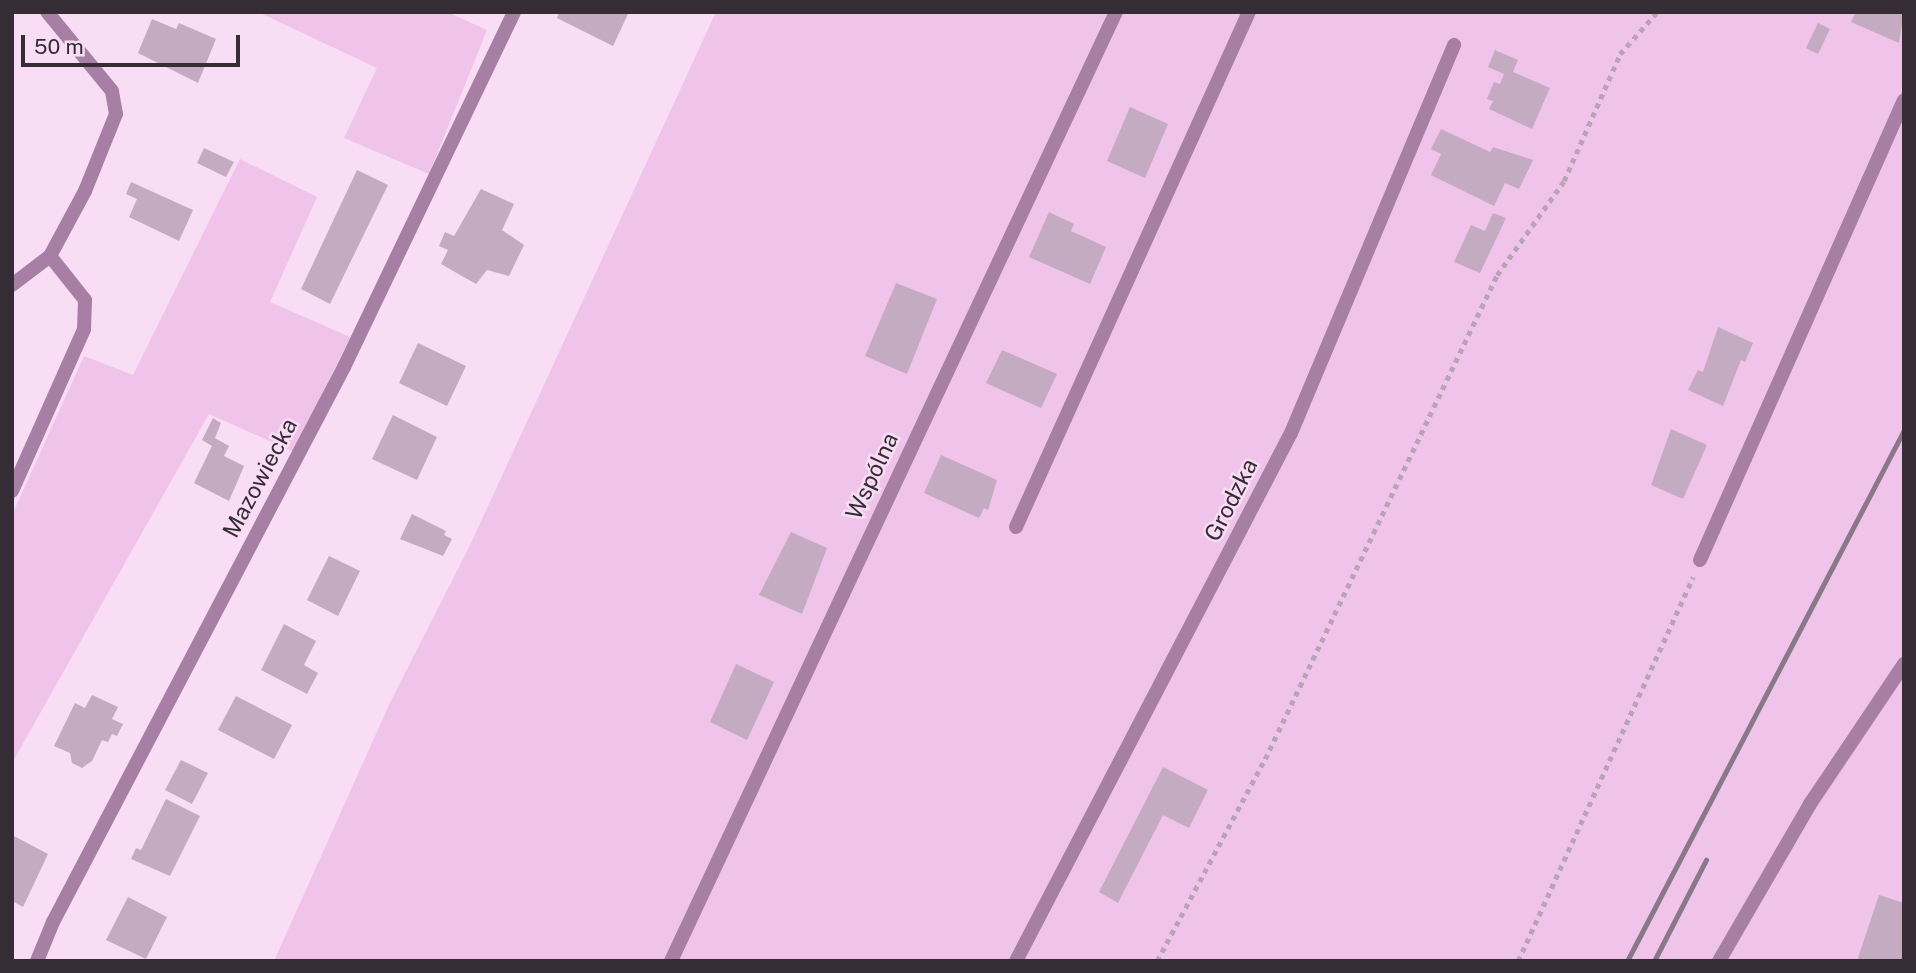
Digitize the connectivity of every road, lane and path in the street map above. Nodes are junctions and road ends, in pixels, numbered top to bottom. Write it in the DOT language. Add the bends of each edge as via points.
graph roads {
  1 [pos="47,12"];
  2 [pos="514,12"];
  3 [pos="1116,12"];
  4 [pos="1249,12"];
  5 [pos="1657,12"];
  6 [pos="1454,45"];
  7 [pos="1904,100"];
  8 [pos="50,256"];
  9 [pos="12,285"];
  10 [pos="12,491"];
  11 [pos="1016,527"];
  12 [pos="1700,560"];
  13 [pos="1904,664"];
  14 [pos="37,961"];
  15 [pos="671,961"];
  16 [pos="1016,961"];
  17 [pos="1157,961"];
  18 [pos="1518,961"];
  19 [pos="1719,961"];
  1 -- 8 [label="street" via="111,91 116,114 85,191"];
  2 -- 14 [label="street, Mazowiecka" via="344,367 53,922"];
  3 -- 15 [label="street, Wspólna"];
  4 -- 11 [label="street"];
  5 -- 17 [label="path" via="1620,54 1564,181 1497,275 1265,760"];
  6 -- 16 [label="street, Grodzka" via="1291,433"];
  7 -- 12 [label="street"];
  8 -- 9 [label="street"];
  8 -- 10 [label="street" via="85,300 84,328"];
  12 -- 18 [label="path"];
  13 -- 19 [label="street" via="1810,804"];
}
